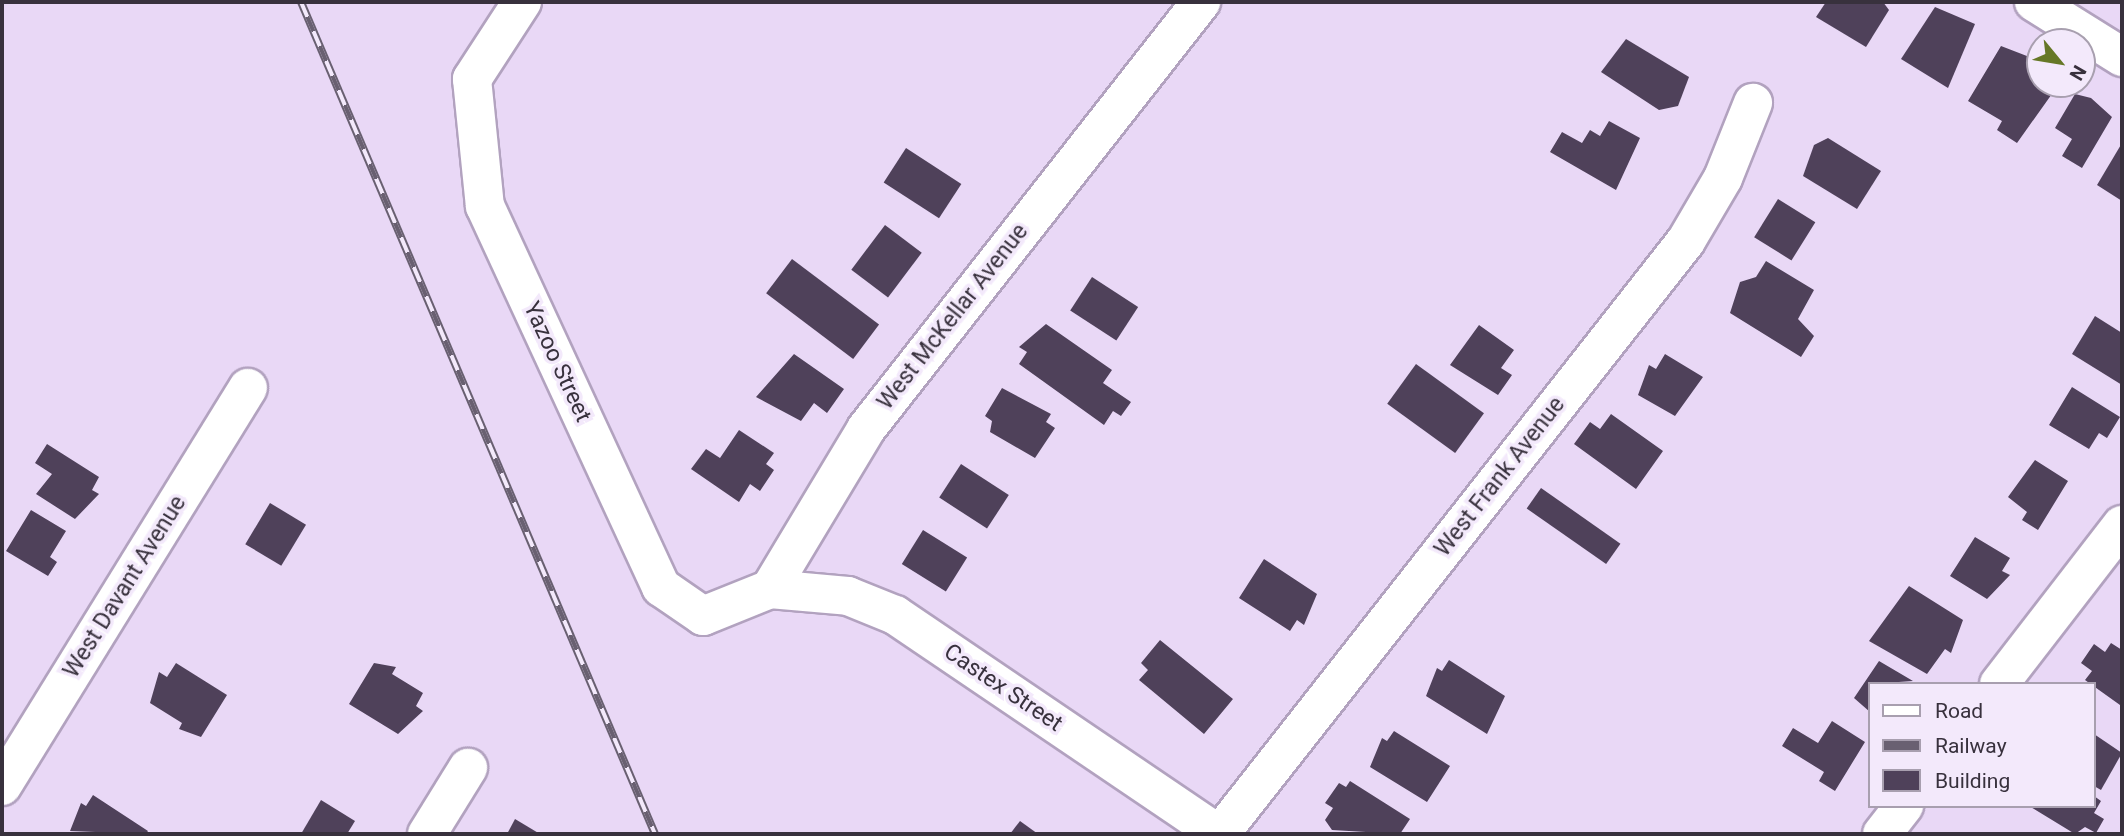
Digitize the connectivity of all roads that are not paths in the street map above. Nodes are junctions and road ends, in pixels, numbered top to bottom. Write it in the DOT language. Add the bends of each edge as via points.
graph roads {
  1 [pos="522,2"];
  2 [pos="1201,2"];
  3 [pos="2034,2"];
  4 [pos="2122,57"];
  5 [pos="1753,103"];
  6 [pos="248,388"];
  7 [pos="2122,525"];
  8 [pos="769,589"];
  9 [pos="2001,682"];
  10 [pos="468,768"];
  11 [pos="2,786"];
  12 [pos="1902,808"];
  13 [pos="427,834"];
  14 [pos="1219,834"];
  15 [pos="1882,834"];
  1 -- 8 [label="street, Yazoo Street" via="472,79 485,206 661,587 704,616"];
  2 -- 8 [label="street, West McKellar Avenue" via="866,429"];
  3 -- 4 [label="street"];
  5 -- 14 [label="street, West Frank Avenue" via="1723,178 1686,241"];
  6 -- 11 [label="street, West Davant Avenue"];
  7 -- 9 [label="street"];
  8 -- 14 [label="street, Castex Street" via="848,596 895,615"];
  10 -- 13 [label="street"];
  12 -- 15 [label="street"];
}
